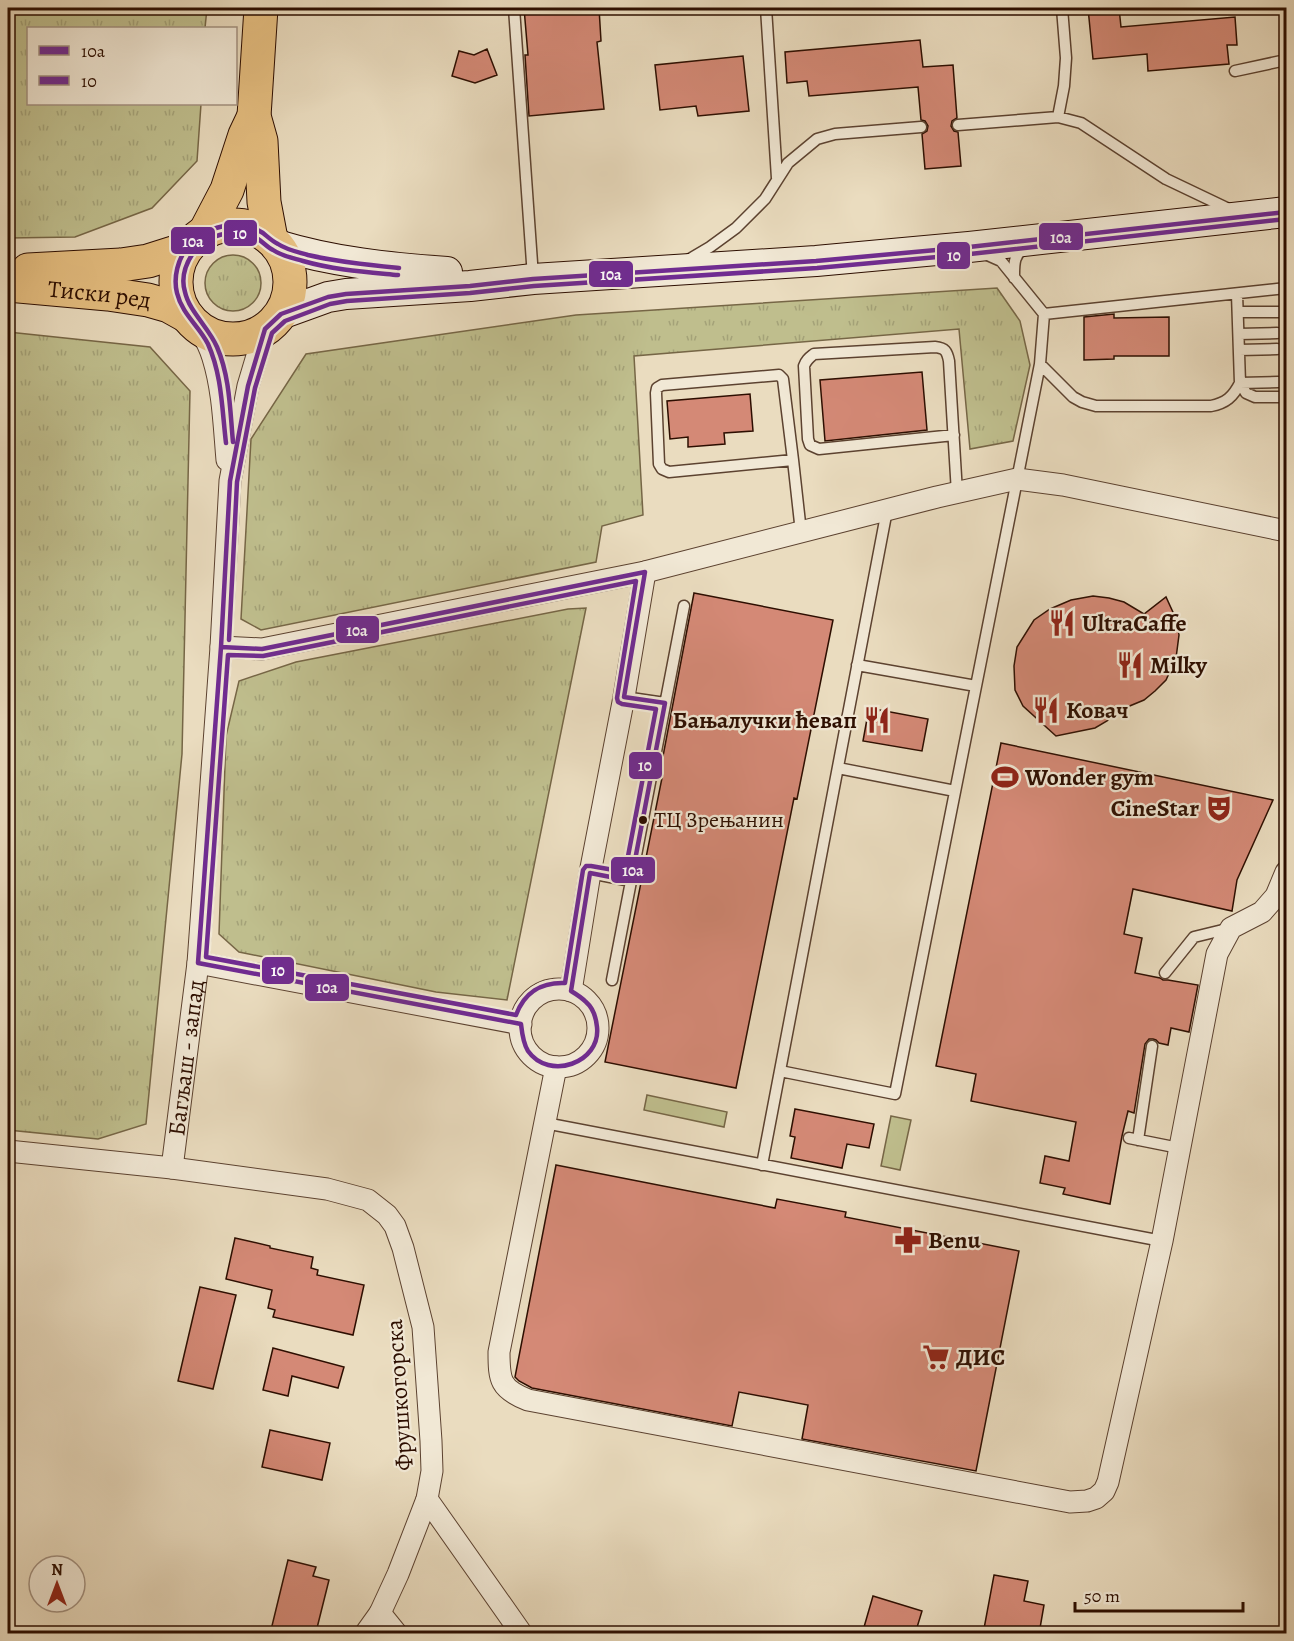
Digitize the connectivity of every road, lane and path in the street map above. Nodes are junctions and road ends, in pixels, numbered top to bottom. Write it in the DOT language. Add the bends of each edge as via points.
graph roads {
  1 [pos="261,8"];
  2 [pos="514,8"];
  3 [pos="766,8"];
  4 [pos="1062,8"];
  5 [pos="1287,60"];
  6 [pos="1235,71"];
  7 [pos="255,116"];
  8 [pos="1058,117"];
  9 [pos="958,125"];
  10 [pos="921,127"];
  11 [pos="777,178"];
  12 [pos="1287,212"];
  13 [pos="1251,216"];
  14 [pos="1039,240"];
  15 [pos="195,241"];
  16 [pos="274,242"];
  17 [pos="969,247"];
  18 [pos="8,272"];
  19 [pos="664,272"];
  20 [pos="1014,278"];
  21 [pos="533,279"];
  22 [pos="8,285"];
  23 [pos="1287,288"];
  24 [pos="1237,294"];
  25 [pos="1238,312"];
  26 [pos="1287,312"];
  27 [pos="1044,314"];
  28 [pos="273,321"];
  29 [pos="193,322"];
  30 [pos="1277,333"];
  31 [pos="1239,334"];
  32 [pos="1277,349"];
  33 [pos="1239,350"];
  34 [pos="1040,364"];
  35 [pos="1278,382"];
  36 [pos="1240,384"];
  37 [pos="1279,396"];
  38 [pos="954,435"];
  39 [pos="793,460"];
  40 [pos="1017,479"];
  41 [pos="230,481"];
  42 [pos="957,493"];
  43 [pos="887,510"];
  44 [pos="1287,531"];
  45 [pos="801,532"];
  46 [pos="645,572"];
  47 [pos="684,606"];
  48 [pos="221,647"];
  49 [pos="857,665"];
  50 [pos="976,686"];
  51 [pos="624,698"];
  52 [pos="665,703"];
  53 [pos="838,768"];
  54 [pos="956,791"];
  55 [pos="1287,872"];
  56 [pos="590,873"];
  57 [pos="632,881"];
  58 [pos="1231,928"];
  59 [pos="198,963"];
  60 [pos="1166,973"];
  61 [pos="612,980"];
  62 [pos="571,991"];
  63 [pos="520,1024"];
  64 [pos="1152,1046"];
  65 [pos="556,1067"];
  66 [pos="780,1071"];
  67 [pos="545,1123"];
  68 [pos="1179,1148"];
  69 [pos="8,1151"];
  70 [pos="762,1165"];
  71 [pos="172,1168"];
  72 [pos="1161,1241"];
  73 [pos="427,1499"];
  74 [pos="380,1613"];
  75 [pos="364,1634"];
  76 [pos="397,1634"];
  77 [pos="522,1634"];
  1 -- 7 [label="main road"];
  2 -- 21 [label="lane"];
  3 -- 11 [label="lane"];
  4 -- 8 [label="lane" via="1066,58"];
  5 -- 6 [label="lane"];
  7 -- 15 [label="main road" via="227,190"];
  7 -- 16 [label="main road" via="261,141 264,202"];
  8 -- 9 [label="lane"];
  8 -- 13 [label="lane" via="1080,123 1185,188"];
  10 -- 11 [label="lane" via="817,139"];
  11 -- 19 [label="lane" via="765,199 736,228"];
  12 -- 13 [label="main road"];
  13 -- 14 [label="main road"];
  14 -- 17 [label="main road"];
  14 -- 20 [label="lane" via="1020,250 1014,259"];
  15 -- 16 [label="main road" via="218,226 232,225 259,231"];
  15 -- 18 [label="main road, Тиски ред" via="148,261"];
  15 -- 29 [label="main road" via="178,265 176,283 179,301"];
  16 -- 21 [label="main road" via="314,256 355,263"];
  16 -- 28 [label="main road" via="286,260 290,278 289,297"];
  17 -- 19 [label="main road"];
  17 -- 20 [label="lane" via="1001,261"];
  19 -- 21 [label="main road"];
  20 -- 27 [label="lane"];
  21 -- 28 [label="main road" via="346,294 328,297"];
  22 -- 29 [label="main road, Тиски ред" via="148,300 169,306"];
  23 -- 24 [label="lane"];
  24 -- 25 [label="lane"];
  24 -- 27 [label="lane"];
  25 -- 26 [label="lane"];
  25 -- 31 [label="lane"];
  27 -- 34 [label="lane"];
  28 -- 29 [label="main road" via="253,336 239,339 212,335"];
  28 -- 41 [label="street, Багљаш - запад" via="248,386"];
  29 -- 41 [label="street, Багљаш - запад" via="208,343 216,368"];
  30 -- 31 [label="lane"];
  31 -- 33 [label="lane"];
  32 -- 33 [label="lane"];
  33 -- 36 [label="lane"];
  34 -- 36 [label="lane" via="1073,397 1096,406 1211,406 1229,399"];
  34 -- 40 [label="lane"];
  35 -- 36 [label="lane"];
  36 -- 37 [label="lane" via="1255,397"];
  38 -- 38 [label="lane" via="950,361 943,348 814,354 804,366 808,439 814,448"];
  38 -- 42 [label="lane"];
  39 -- 39 [label="lane" via="783,379 778,375 657,388 662,469 669,472"];
  39 -- 45 [label="lane"];
  40 -- 42 [label="street"];
  40 -- 44 [label="street"];
  40 -- 50 [label="lane"];
  41 -- 48 [label="street, Багљаш - запад"];
  42 -- 43 [label="street"];
  43 -- 45 [label="street"];
  43 -- 49 [label="lane"];
  45 -- 46 [label="street"];
  46 -- 48 [label="street" via="262,650"];
  46 -- 51 [label="street"];
  47 -- 52 [label="lane"];
  48 -- 59 [label="street, Багљаш - запад"];
  49 -- 50 [label="lane"];
  49 -- 53 [label="lane"];
  50 -- 54 [label="lane"];
  51 -- 52 [label="lane"];
  51 -- 56 [label="street"];
  52 -- 57 [label="lane"];
  53 -- 54 [label="lane"];
  53 -- 66 [label="lane"];
  54 -- 66 [label="lane" via="896,1094"];
  55 -- 58 [label="street" via="1276,896 1262,912"];
  56 -- 57 [label="lane"];
  56 -- 62 [label="street"];
  57 -- 61 [label="lane"];
  58 -- 60 [label="lane" via="1194,937"];
  58 -- 68 [label="street" via="1216,954"];
  59 -- 63 [label="street"];
  59 -- 71 [label="street, Багљаш - запад"];
  62 -- 63 [label="street" via="560,989 538,996"];
  62 -- 65 [label="street" via="588,1002 598,1031 585,1058 576,1064"];
  63 -- 65 [label="street" via="521,1036 534,1058"];
  64 -- 68 [label="lane" via="1133,1139"];
  65 -- 67 [label="street"];
  66 -- 70 [label="lane"];
  67 -- 70 [label="lane"];
  67 -- 72 [label="street" via="499,1352 504,1384 513,1394 528,1400 1070,1502 1087,1501 1104,1491 1108,1482"];
  68 -- 72 [label="street"];
  69 -- 71 [label="street, Фрушкогорска"];
  70 -- 72 [label="lane"];
  71 -- 73 [label="street, Фрушкогорска" via="327,1189 368,1200 387,1215 403,1248 423,1327 432,1471"];
  73 -- 74 [label="street, Фрушкогорска"];
  73 -- 77 [label="street, Фрушкогорска"];
  74 -- 75 [label="street, Фрушкогорска"];
  74 -- 76 [label="street"];
}
